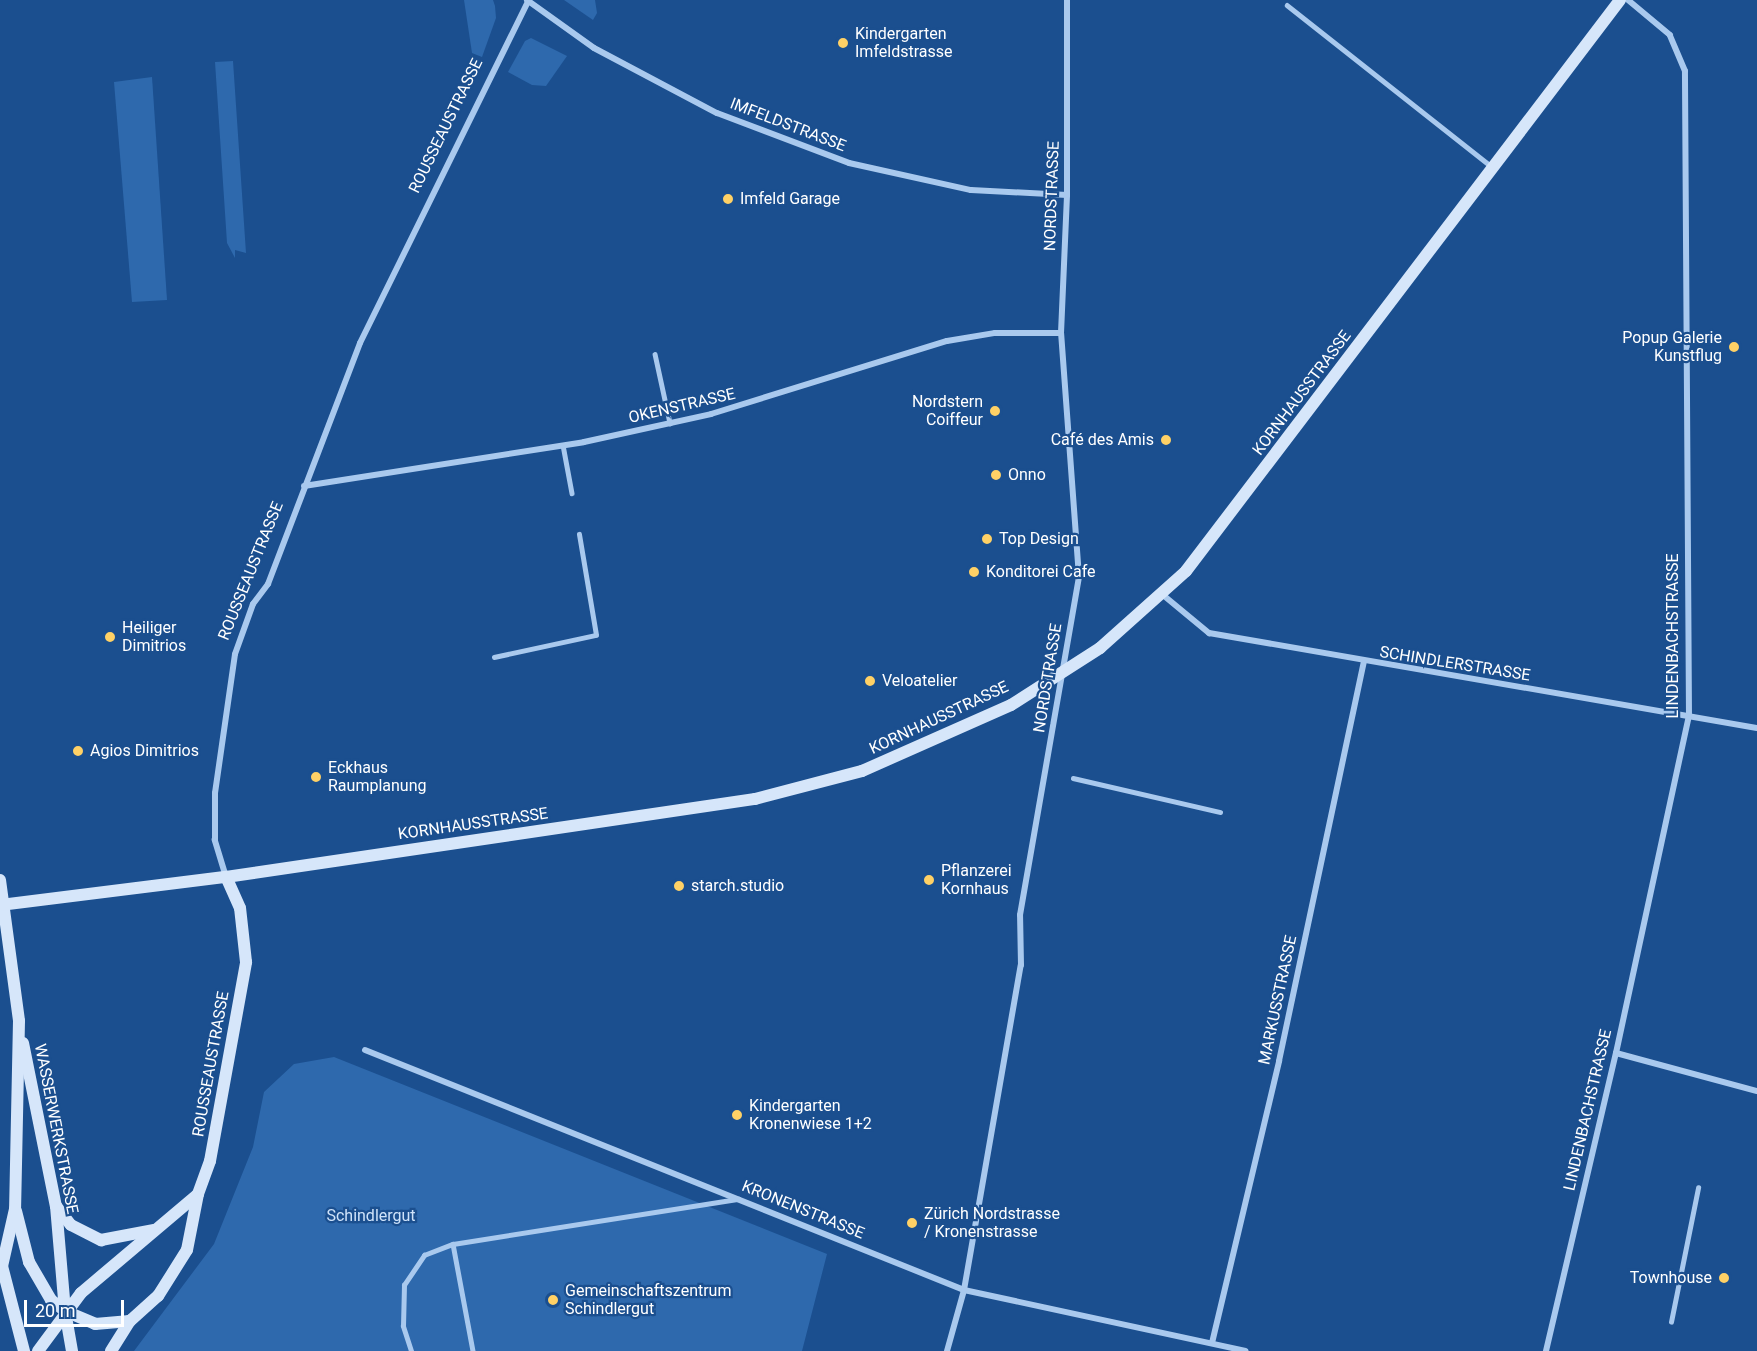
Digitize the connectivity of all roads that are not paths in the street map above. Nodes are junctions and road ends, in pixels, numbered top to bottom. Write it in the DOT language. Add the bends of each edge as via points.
graph roads {
  1 [pos="528,0"];
  2 [pos="1067,0"];
  3 [pos="1620,0"];
  4 [pos="1628,0"];
  5 [pos="1287,5"];
  6 [pos="1492,167"];
  7 [pos="1067,195"];
  8 [pos="1062,333"];
  9 [pos="655,354"];
  10 [pos="670,423"];
  11 [pos="563,445"];
  12 [pos="304,486"];
  13 [pos="572,493"];
  14 [pos="579,534"];
  15 [pos="1163,595"];
  16 [pos="494,657"];
  17 [pos="1364,662"];
  18 [pos="1060,675"];
  19 [pos="1689,716"];
  20 [pos="1757,728"];
  21 [pos="1072,778"];
  22 [pos="1220,812"];
  23 [pos="226,877"];
  24 [pos="0,880"];
  25 [pos="0,905"];
  26 [pos="19,1021"];
  27 [pos="365,1050"];
  28 [pos="1616,1053"];
  29 [pos="1757,1091"];
  30 [pos="1698,1188"];
  31 [pos="198,1194"];
  32 [pos="741,1199"];
  33 [pos="56,1206"];
  34 [pos="15,1209"];
  35 [pos="155,1230"];
  36 [pos="453,1244"];
  37 [pos="964,1290"];
  38 [pos="64,1311"];
  39 [pos="130,1321"];
  40 [pos="1671,1322"];
  41 [pos="1212,1342"];
  42 [pos="24,1351"];
  43 [pos="38,1351"];
  44 [pos="72,1351"];
  45 [pos="111,1351"];
  46 [pos="411,1351"];
  47 [pos="473,1351"];
  48 [pos="947,1351"];
  49 [pos="1245,1351"];
  50 [pos="1546,1351"];
  1 -- 7 [label="street, IMFELDSTRASSE" via="594,48 717,113 849,163 971,190"];
  1 -- 12 [label="street, ROUSSEAUSTRASSE" via="384,290"];
  2 -- 7 [label="street, NORDSTRASSE"];
  3 -- 6 [label="street, KORNHAUSSTRASSE"];
  4 -- 19 [label="street, LINDENBACHSTRASSE" via="1670,36 1685,71"];
  5 -- 6 [label="lane"];
  6 -- 15 [label="street, KORNHAUSSTRASSE" via="1207,546"];
  7 -- 8 [label="street, NORDSTRASSE"];
  8 -- 10 [label="street, OKENSTRASSE" via="995,333 947,341 772,397"];
  8 -- 18 [label="street, NORDSTRASSE" via="1079,578"];
  9 -- 10 [label="lane"];
  10 -- 11 [label="street, OKENSTRASSE"];
  11 -- 12 [label="street, OKENSTRASSE"];
  11 -- 13 [label="lane"];
  12 -- 23 [label="street, ROUSSEAUSTRASSE" via="268,584 253,604 229,683 214,793 215,840"];
  14 -- 16 [label="lane" via="596,636"];
  15 -- 17 [label="street, SCHINDLERSTRASSE" via="1209,633"];
  15 -- 18 [label="street, KORNHAUSSTRASSE" via="1100,648"];
  17 -- 19 [label="street, SCHINDLERSTRASSE"];
  17 -- 41 [label="street, MARKUSSTRASSE" via="1279,1061"];
  18 -- 23 [label="street, KORNHAUSSTRASSE" via="984,719 862,771 806,787 693,809"];
  18 -- 37 [label="street, NORDSTRASSE" via="1020,915 1021,966"];
  19 -- 20 [label="street, SCHINDLERSTRASSE"];
  19 -- 28 [label="street, LINDENBACHSTRASSE"];
  21 -- 22 [label="lane"];
  23 -- 25 [label="street, KORNHAUSSTRASSE"];
  23 -- 31 [label="street, ROUSSEAUSTRASSE" via="240,908 246,962 210,1161"];
  24 -- 26 [label="street, WASSERWERKSTRASSE"];
  26 -- 33 [label="street, WASSERWERKSTRASSE"];
  26 -- 34 [label="street, WASSERWERKSTRASSE"];
  27 -- 32 [label="street, KRONENSTRASSE"];
  28 -- 29 [label="street"];
  28 -- 50 [label="street, LINDENBACHSTRASSE"];
  30 -- 40 [label="lane"];
  31 -- 35 [label="street"];
  31 -- 39 [label="street, ROUSSEAUSTRASSE" via="187,1250 158,1296"];
  32 -- 36 [label="lane"];
  32 -- 37 [label="street, KRONENSTRASSE"];
  33 -- 35 [label="street" via="70,1225 101,1240"];
  33 -- 38 [label="street, WASSERWERKSTRASSE"];
  34 -- 38 [label="street" via="30,1262 51,1300"];
  34 -- 42 [label="street, WASSERWERKSTRASSE" via="2,1266"];
  35 -- 38 [label="street"];
  36 -- 46 [label="lane" via="424,1255 404,1285 403,1326"];
  36 -- 47 [label="lane"];
  37 -- 41 [label="street, KRONENSTRASSE"];
  37 -- 48 [label="street, NORDSTRASSE"];
  38 -- 39 [label="street" via="95,1324"];
  38 -- 43 [label="street"];
  38 -- 44 [label="street, WASSERWERKSTRASSE"];
  39 -- 45 [label="street, ROUSSEAUSTRASSE"];
  41 -- 49 [label="street, KRONENSTRASSE"];
}
